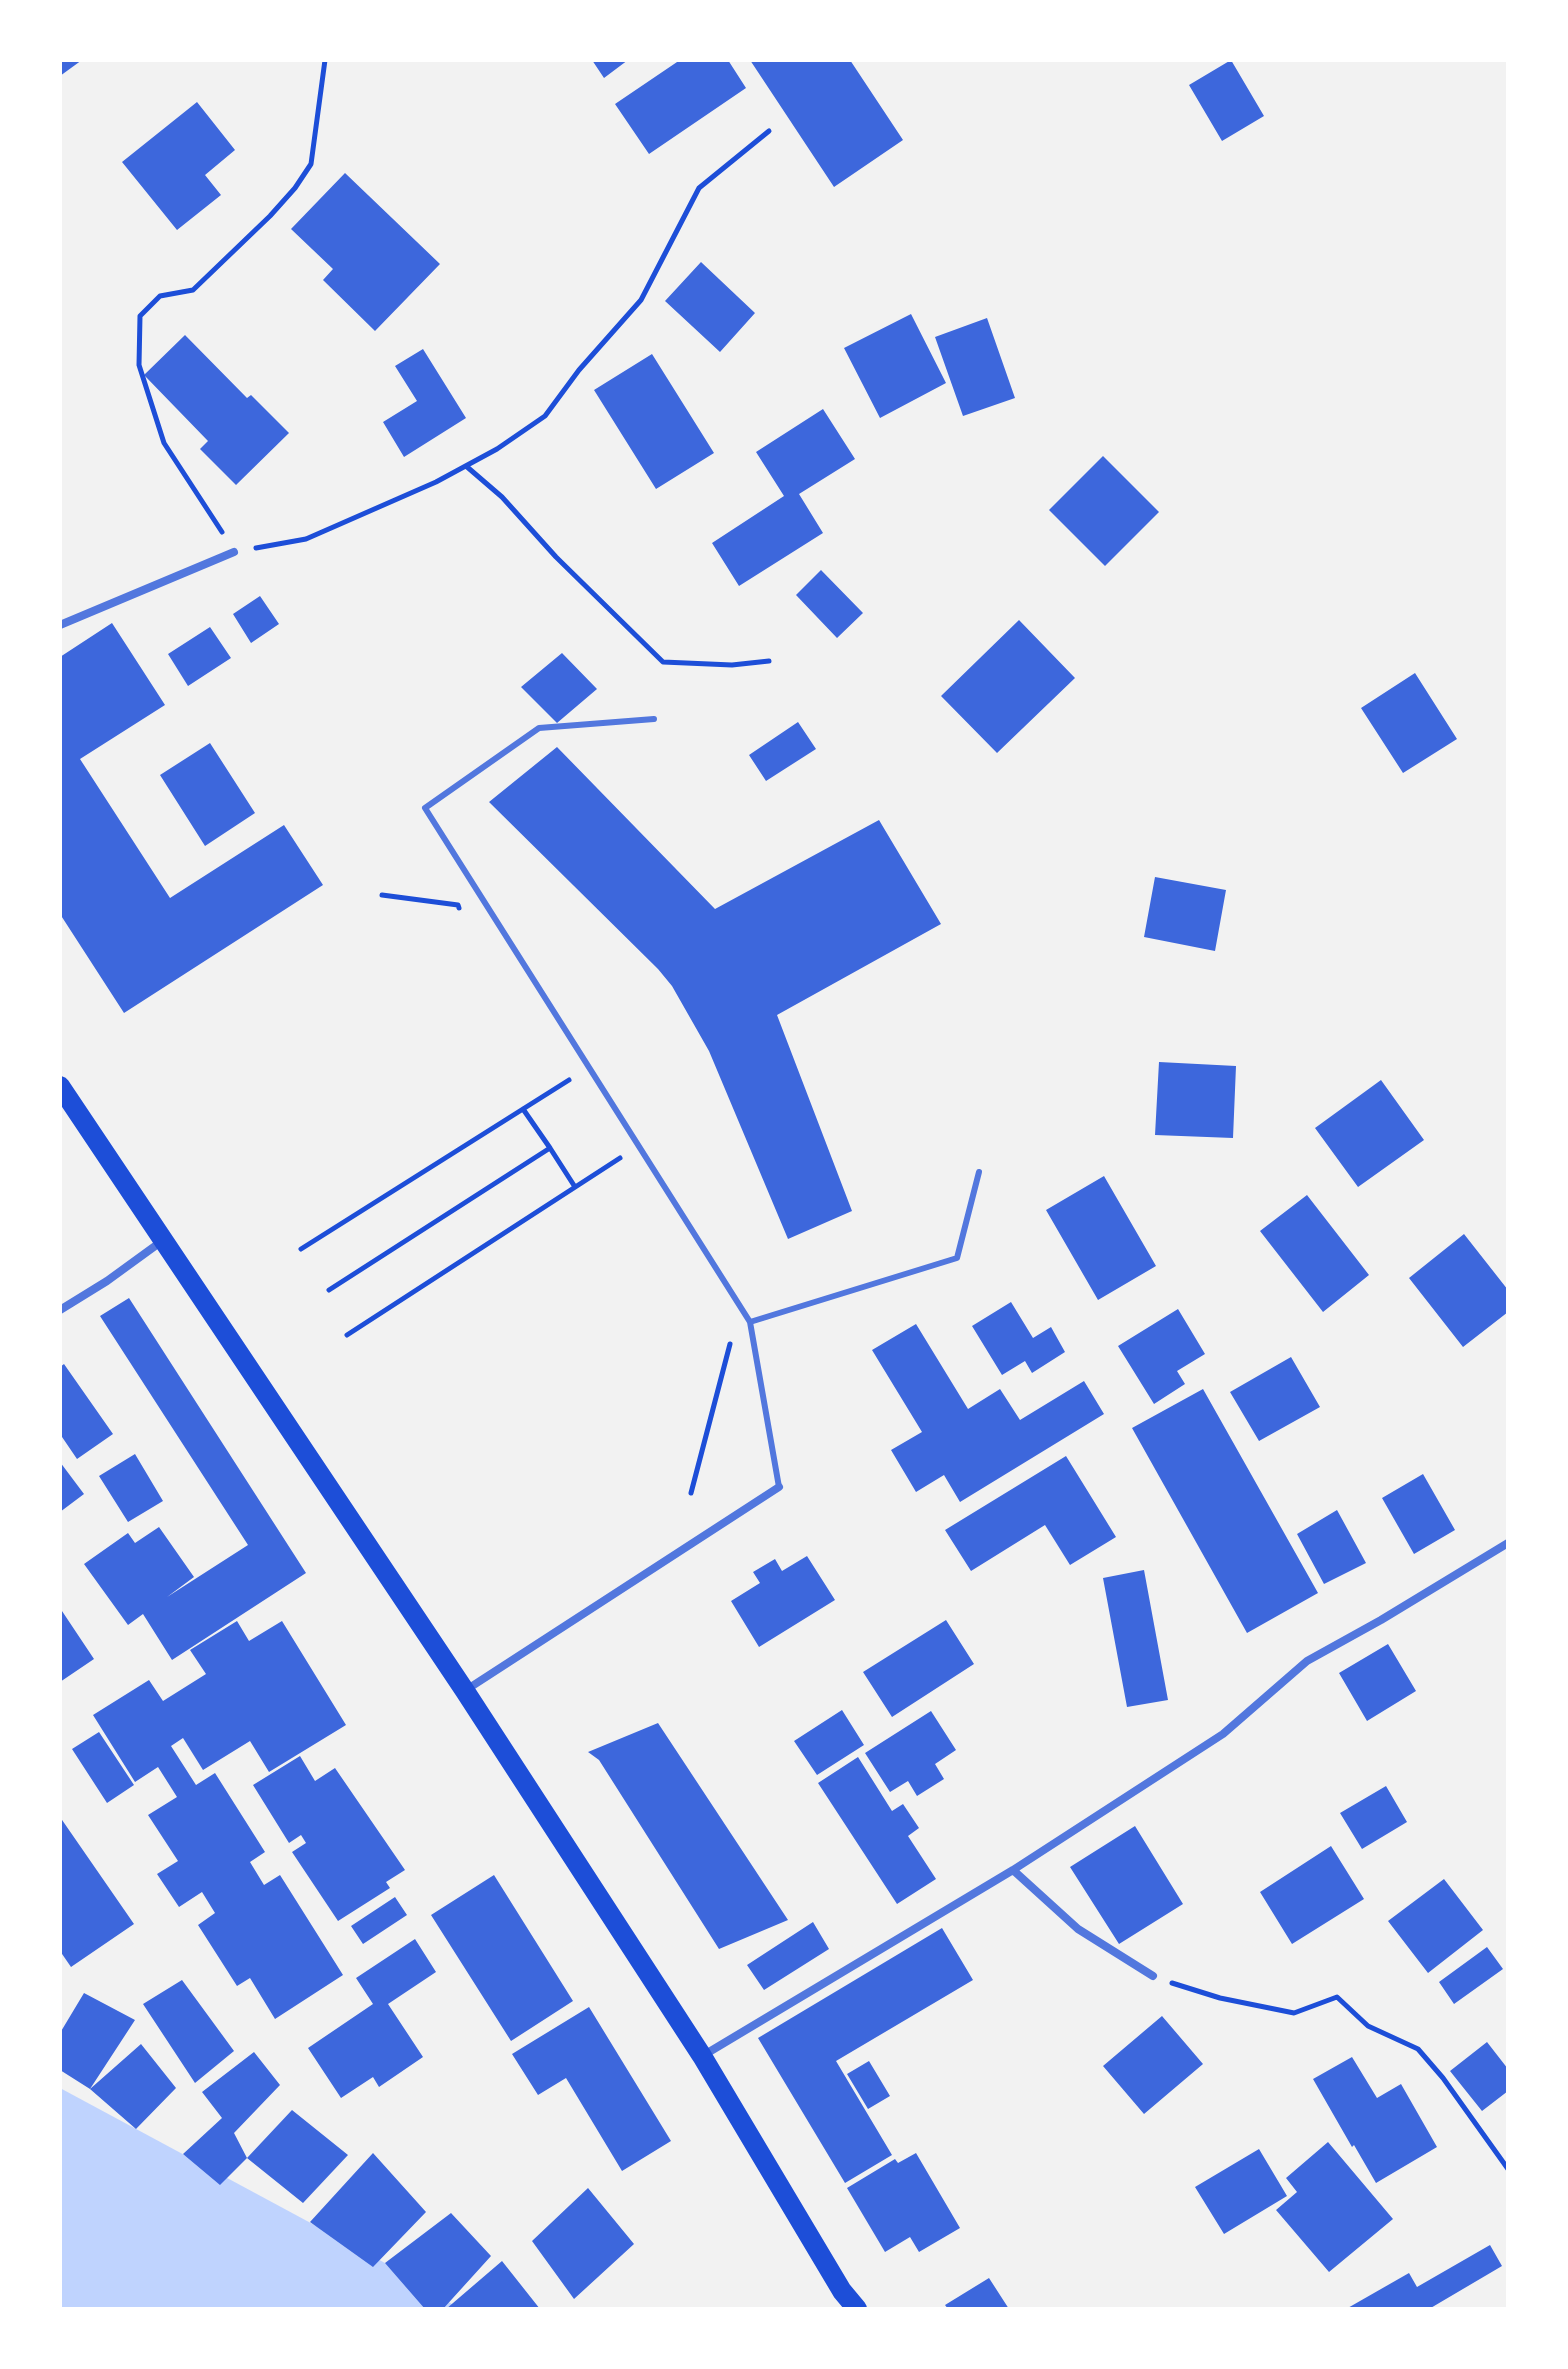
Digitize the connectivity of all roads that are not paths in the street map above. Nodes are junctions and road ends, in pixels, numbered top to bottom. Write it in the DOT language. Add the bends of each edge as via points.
graph roads {
  1 [pos="234,552"];
  2 [pos="60,625"];
  3 [pos="654,719"];
  4 [pos="60,1086"];
  5 [pos="979,1172"];
  6 [pos="163,1240"];
  7 [pos="60,1310"];
  8 [pos="750,1322"];
  9 [pos="779,1487"];
  10 [pos="1508,1543"];
  11 [pos="465,1691"];
  12 [pos="1013,1870"];
  13 [pos="1153,1976"];
  14 [pos="702,2056"];
  15 [pos="857,2309"];
  1 -- 2 [label="street"];
  3 -- 8 [label="lane" via="539,728 425,808"];
  4 -- 6 [label="main road"];
  5 -- 8 [label="lane" via="957,1258"];
  6 -- 7 [label="street"];
  6 -- 11 [label="main road"];
  8 -- 9 [label="lane"];
  9 -- 11 [label="street"];
  10 -- 12 [label="street" via="1307,1661 1223,1734"];
  11 -- 14 [label="main road"];
  12 -- 13 [label="street" via="1078,1929"];
  12 -- 14 [label="street"];
  14 -- 15 [label="main road"];
}
